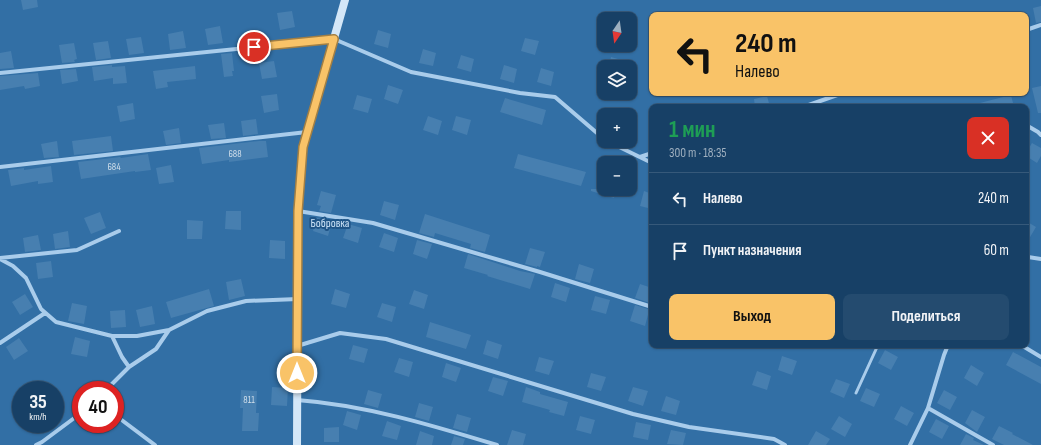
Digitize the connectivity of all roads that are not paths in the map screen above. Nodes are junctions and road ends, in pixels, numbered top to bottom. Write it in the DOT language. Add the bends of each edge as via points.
graph roads {
  1 [pos="345,0"];
  2 [pos="1041,25"];
  3 [pos="1029,29"];
  4 [pos="334,39"];
  5 [pos="0,73"];
  6 [pos="834,96"];
  7 [pos="811,104"];
  8 [pos="1029,127"];
  9 [pos="307,132"];
  10 [pos="597,133"];
  11 [pos="1041,136"];
  12 [pos="621,148"];
  13 [pos="649,154"];
  14 [pos="640,157"];
  15 [pos="649,162"];
  16 [pos="0,166"];
  17 [pos="298,211"];
  18 [pos="119,231"];
  19 [pos="1029,257"];
  20 [pos="0,259"];
  21 [pos="1041,259"];
  22 [pos="298,299"];
  23 [pos="649,306"];
  24 [pos="45,313"];
  25 [pos="169,330"];
  26 [pos="112,336"];
  27 [pos="0,343"];
  28 [pos="297,346"];
  29 [pos="877,348"];
  30 [pos="947,348"];
  31 [pos="1026,348"];
  32 [pos="1041,357"];
  33 [pos="129,367"];
  34 [pos="115,381"];
  35 [pos="856,393"];
  36 [pos="297,400"];
  37 [pos="928,408"];
  38 [pos="72,420"];
  39 [pos="124,423"];
  40 [pos="36,445"];
  41 [pos="155,445"];
  42 [pos="296,445"];
  43 [pos="497,445"];
  44 [pos="786,445"];
  45 [pos="910,445"];
  46 [pos="993,445"];
  1 -- 4 [label="street"];
  2 -- 3 [label="street"];
  4 -- 5 [label="street"];
  4 -- 9 [label="street"];
  4 -- 10 [label="street" via="411,72 520,93 555,96"];
  6 -- 7 [label="street"];
  8 -- 11 [label="street"];
  9 -- 16 [label="street"];
  9 -- 17 [label="street" via="303,147"];
  12 -- 14 [label="street"];
  13 -- 14 [label="street"];
  14 -- 15 [label="street"];
  17 -- 22 [label="street"];
  17 -- 23 [label="street" via="373,223 510,262"];
  18 -- 20 [label="street" via="77,250"];
  19 -- 21 [label="street"];
  20 -- 24 [label="street" via="13,266 26,278"];
  22 -- 25 [label="street" via="246,301 207,311"];
  22 -- 28 [label="street"];
  24 -- 26 [label="street" via="56,322"];
  24 -- 27 [label="street"];
  25 -- 26 [label="street" via="137,336"];
  25 -- 33 [label="street" via="156,349"];
  26 -- 33 [label="street"];
  28 -- 36 [label="street"];
  28 -- 44 [label="street" via="340,333 386,339 633,414 689,427 774,439"];
  29 -- 35 [label="lane"];
  30 -- 37 [label="street"];
  31 -- 32 [label="street"];
  33 -- 34 [label="street"];
  36 -- 42 [label="street"];
  36 -- 43 [label="street" via="391,415"];
  37 -- 45 [label="street"];
  37 -- 46 [label="street"];
  38 -- 40 [label="street"];
  39 -- 41 [label="street"];
}
